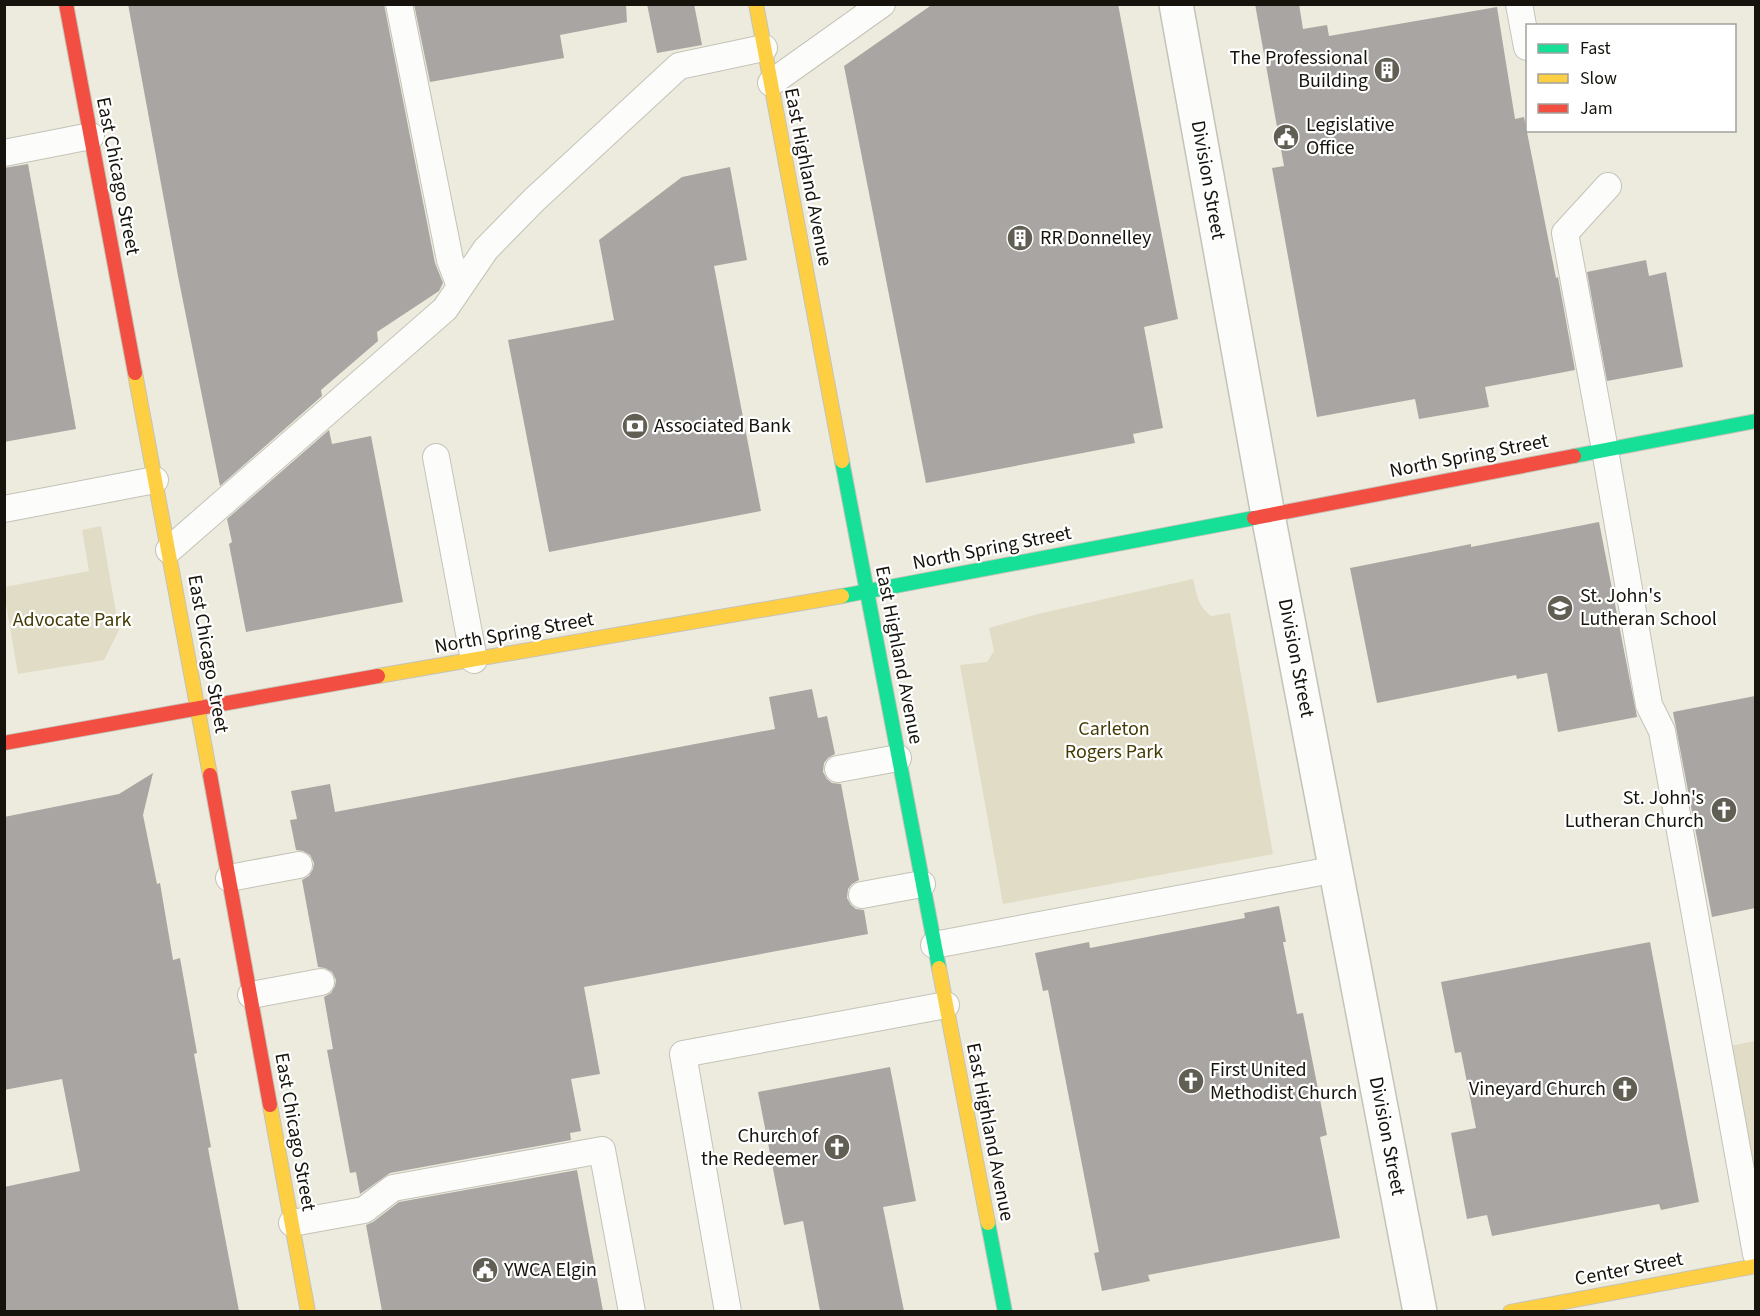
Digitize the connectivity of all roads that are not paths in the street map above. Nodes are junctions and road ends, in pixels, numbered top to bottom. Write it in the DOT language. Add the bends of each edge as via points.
graph roads {
  1 [pos="66,4"];
  2 [pos="399,4"];
  3 [pos="756,4"];
  4 [pos="882,4"];
  5 [pos="1176,4"];
  6 [pos="1519,4"];
  7 [pos="1526,42"];
  8 [pos="764,48"];
  9 [pos="771,83"];
  10 [pos="91,136"];
  11 [pos="4,153"];
  12 [pos="1608,186"];
  13 [pos="460,286"];
  14 [pos="1755,421"];
  15 [pos="1605,450"];
  16 [pos="436,457"];
  17 [pos="155,480"];
  18 [pos="4,509"];
  19 [pos="1268,515"];
  20 [pos="169,550"];
  21 [pos="867,592"];
  22 [pos="474,660"];
  23 [pos="198,707"];
  24 [pos="4,743"];
  25 [pos="898,758"];
  26 [pos="838,769"];
  27 [pos="299,865"];
  28 [pos="1337,869"];
  29 [pos="229,879"];
  30 [pos="922,884"];
  31 [pos="862,895"];
  32 [pos="934,945"];
  33 [pos="321,982"];
  34 [pos="251,995"];
  35 [pos="946,1005"];
  36 [pos="292,1223"];
  37 [pos="1755,1254"];
  38 [pos="1755,1266"];
  39 [pos="308,1311"];
  40 [pos="632,1311"];
  41 [pos="728,1311"];
  42 [pos="1005,1311"];
  43 [pos="1420,1311"];
  44 [pos="1510,1311"];
  1 -- 10 [label="street, East Chicago Street"];
  2 -- 13 [label="lane" via="450,260"];
  3 -- 8 [label="street, East Highland Avenue"];
  4 -- 9 [label="lane"];
  5 -- 19 [label="street, Division Street"];
  6 -- 7 [label="lane"];
  8 -- 9 [label="street, East Highland Avenue"];
  8 -- 13 [label="lane" via="679,66 534,200 486,249"];
  9 -- 21 [label="street, East Highland Avenue"];
  10 -- 11 [label="lane"];
  10 -- 17 [label="street, East Chicago Street"];
  12 -- 15 [label="lane" via="1564,233"];
  13 -- 20 [label="lane" via="445,309"];
  14 -- 15 [label="street, North Spring Street"];
  15 -- 19 [label="street, North Spring Street"];
  15 -- 37 [label="lane" via="1649,705 1662,732"];
  16 -- 22 [label="lane"];
  17 -- 18 [label="lane"];
  17 -- 20 [label="street, East Chicago Street"];
  19 -- 21 [label="street, North Spring Street"];
  19 -- 28 [label="street, Division Street"];
  20 -- 23 [label="street, East Chicago Street"];
  21 -- 22 [label="street, North Spring Street"];
  21 -- 25 [label="street, East Highland Avenue"];
  22 -- 23 [label="street, North Spring Street"];
  23 -- 24 [label="street, North Spring Street"];
  23 -- 29 [label="street, East Chicago Street"];
  25 -- 26 [label="lane"];
  25 -- 30 [label="street, East Highland Avenue"];
  27 -- 29 [label="lane"];
  28 -- 32 [label="lane"];
  28 -- 43 [label="street, Division Street"];
  29 -- 34 [label="street, East Chicago Street"];
  30 -- 31 [label="lane"];
  30 -- 32 [label="street, East Highland Avenue"];
  32 -- 35 [label="street, East Highland Avenue"];
  33 -- 34 [label="lane"];
  34 -- 36 [label="street, East Chicago Street"];
  35 -- 41 [label="lane" via="682,1054"];
  35 -- 42 [label="street, East Highland Avenue"];
  36 -- 39 [label="street, East Chicago Street"];
  36 -- 40 [label="lane" via="364,1210 393,1188 602,1150"];
  38 -- 44 [label="street, Center Street"];
}
